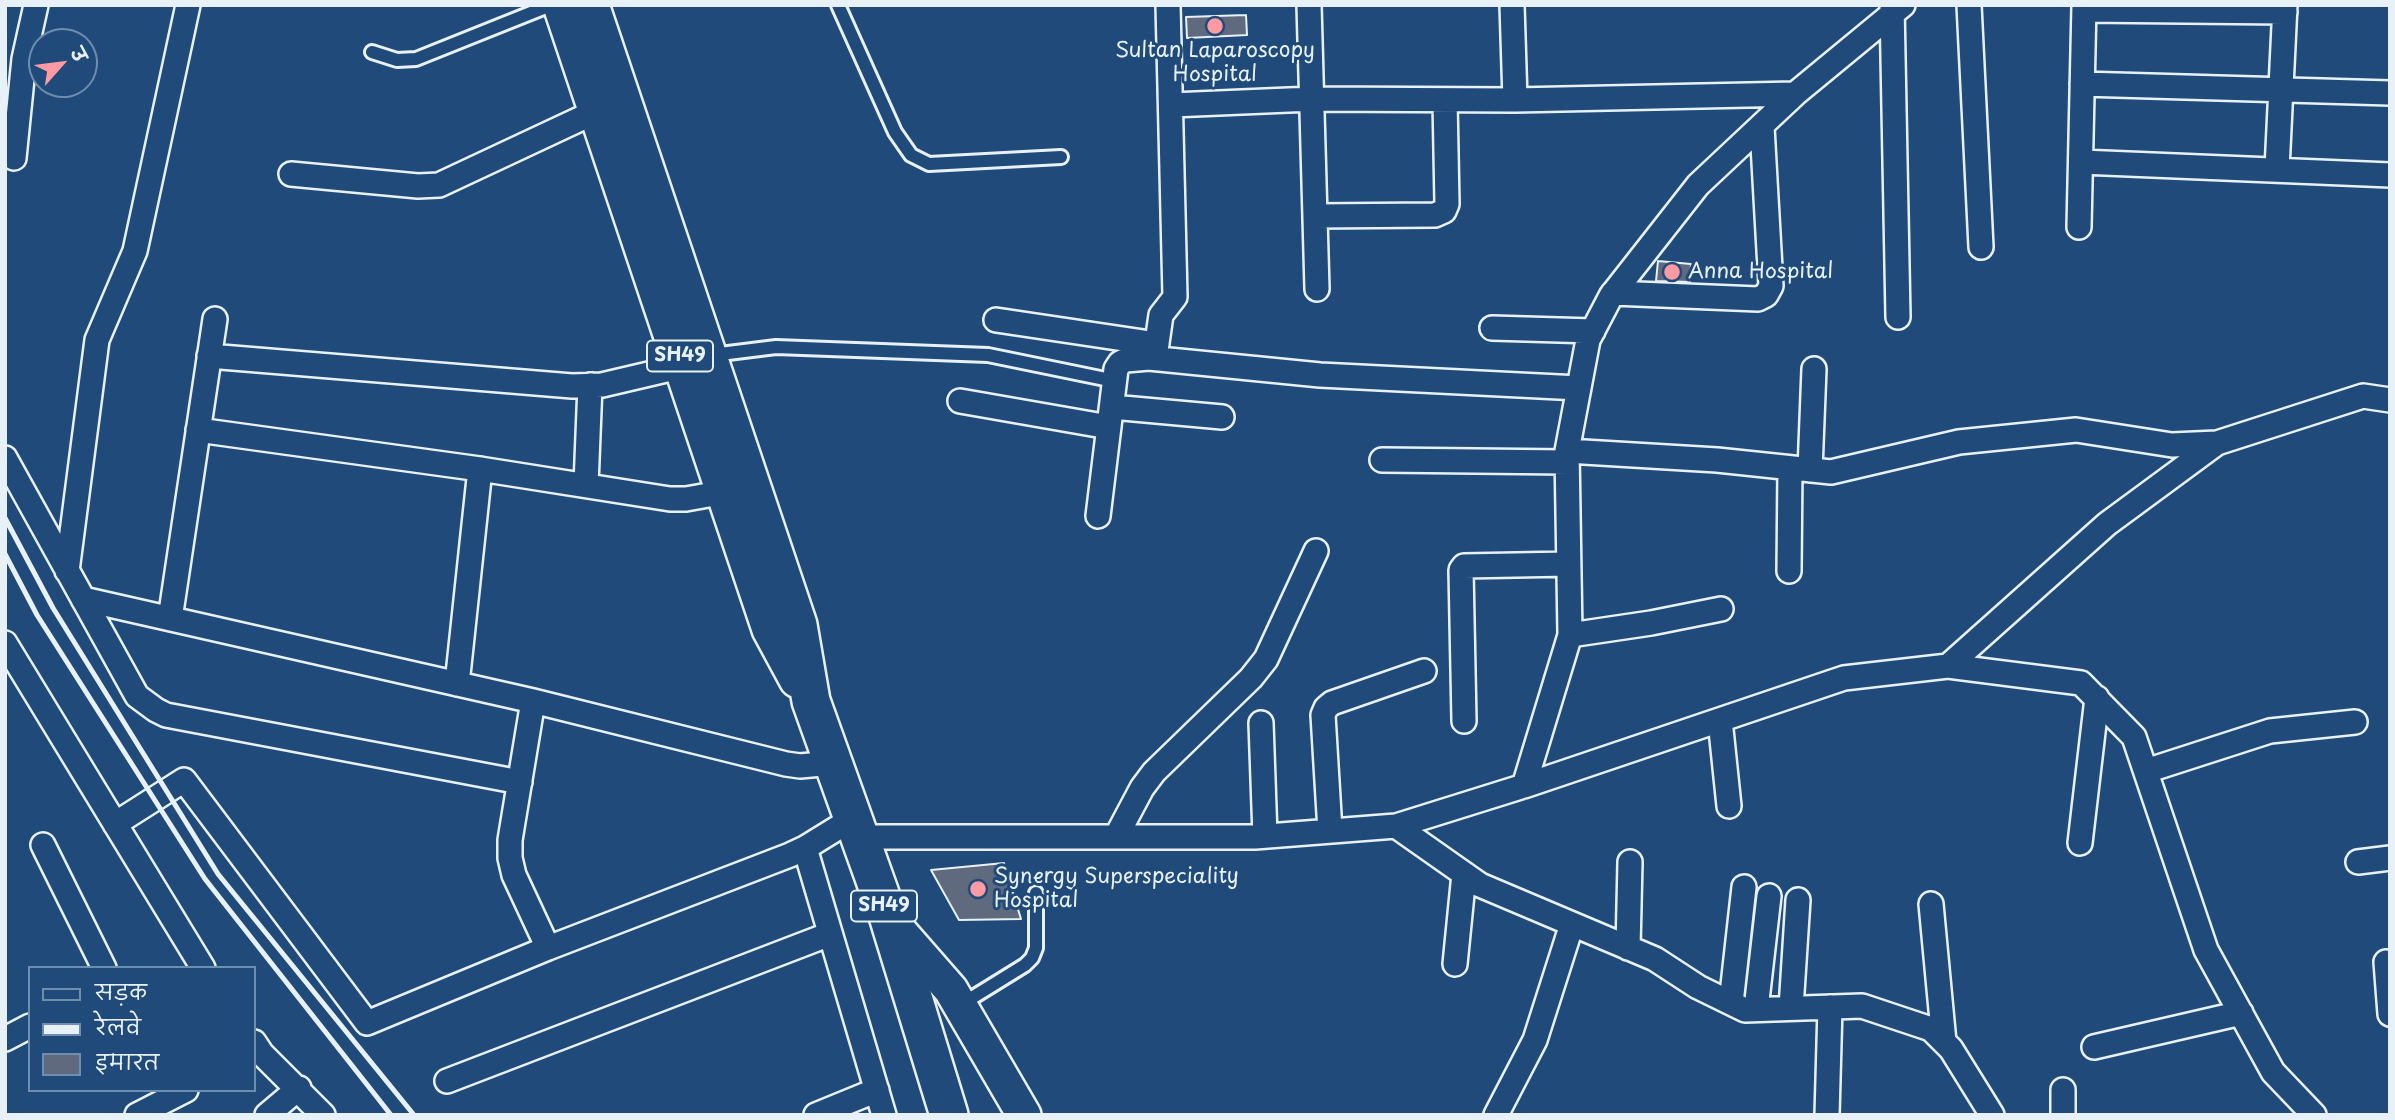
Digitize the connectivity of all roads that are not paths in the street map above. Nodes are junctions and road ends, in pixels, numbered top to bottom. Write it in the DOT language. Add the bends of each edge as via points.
graph roads {
  1 [pos="36,5"];
  2 [pos="188,5"];
  3 [pos="551,5"];
  4 [pos="562,5"];
  5 [pos="590,5"];
  6 [pos="838,5"];
  7 [pos="1168,5"];
  8 [pos="1309,5"];
  9 [pos="1512,5"];
  10 [pos="1969,5"];
  11 [pos="2084,8"];
  12 [pos="1896,9"];
  13 [pos="2285,9"];
  14 [pos="372,52"];
  15 [pos="2082,84"];
  16 [pos="2281,89"];
  17 [pos="2390,93"];
  18 [pos="1795,94"];
  19 [pos="1312,99"];
  20 [pos="1445,100"];
  21 [pos="1514,100"];
  22 [pos="1172,106"];
  23 [pos="597,111"];
  24 [pos="1762,127"];
  25 [pos="1061,157"];
  26 [pos="13,158"];
  27 [pos="2081,162"];
  28 [pos="2277,169"];
  29 [pos="291,174"];
  30 [pos="2390,176"];
  31 [pos="1315,216"];
  32 [pos="2079,227"];
  33 [pos="1981,247"];
  34 [pos="1317,289"];
  35 [pos="1613,293"];
  36 [pos="1898,317"];
  37 [pos="215,319"];
  38 [pos="996,320"];
  39 [pos="1492,328"];
  40 [pos="1592,331"];
  41 [pos="1153,351"];
  42 [pos="209,356"];
  43 [pos="696,361"];
  44 [pos="1814,369"];
  45 [pos="1115,381"];
  46 [pos="590,385"];
  47 [pos="1579,388"];
  48 [pos="2390,400"];
  49 [pos="960,401"];
  50 [pos="1110,417"];
  51 [pos="1222,418"];
  52 [pos="198,430"];
  53 [pos="2217,443"];
  54 [pos="1567,457"];
  55 [pos="5,458"];
  56 [pos="1382,460"];
  57 [pos="480,469"];
  58 [pos="1800,469"];
  59 [pos="586,485"];
  60 [pos="725,492"];
  61 [pos="1098,516"];
  62 [pos="1316,551"];
  63 [pos="1568,564"];
  64 [pos="67,571"];
  65 [pos="1789,571"];
  66 [pos="83,599"];
  67 [pos="1721,609"];
  68 [pos="170,619"];
  69 [pos="1570,635"];
  70 [pos="5,643"];
  71 [pos="1948,666"];
  72 [pos="1424,671"];
  73 [pos="457,684"];
  74 [pos="2097,698"];
  75 [pos="533,701"];
  76 [pos="811,701"];
  77 [pos="1720,720"];
  78 [pos="1464,721"];
  79 [pos="2355,722"];
  80 [pos="1261,723"];
  81 [pos="833,763"];
  82 [pos="2146,771"];
  83 [pos="520,782"];
  84 [pos="1524,786"];
  85 [pos="1729,806"];
  86 [pos="116,824"];
  87 [pos="1396,827"];
  88 [pos="855,828"];
  89 [pos="1329,831"];
  90 [pos="1265,836"];
  91 [pos="1116,837"];
  92 [pos="2080,843"];
  93 [pos="43,845"];
  94 [pos="805,848"];
  95 [pos="2390,858"];
  96 [pos="1630,862"];
  97 [pos="2358,862"];
  98 [pos="1464,874"];
  99 [pos="1744,887"];
  100 [pos="1036,893"];
  101 [pos="1769,896"];
  102 [pos="1798,901"];
  103 [pos="1931,904"];
  104 [pos="889,919"];
  105 [pos="1572,924"];
  106 [pos="830,934"];
  107 [pos="548,948"];
  108 [pos="1629,948"];
  109 [pos="2386,962"];
  110 [pos="1455,964"];
  111 [pos="103,966"];
  112 [pos="202,966"];
  113 [pos="1731,1003"];
  114 [pos="961,1005"];
  115 [pos="1830,1007"];
  116 [pos="1791,1008"];
  117 [pos="1756,1009"];
  118 [pos="2241,1013"];
  119 [pos="2390,1014"];
  120 [pos="28,1027"];
  121 [pos="5,1039"];
  122 [pos="1944,1042"];
  123 [pos="2094,1047"];
  124 [pos="257,1052"];
  125 [pos="447,1081"];
  126 [pos="299,1088"];
  127 [pos="877,1090"];
  128 [pos="2063,1090"];
  129 [pos="267,1115"];
  130 [pos="323,1115"];
  131 [pos="816,1115"];
  132 [pos="884,1115"];
  133 [pos="949,1115"];
  134 [pos="1024,1115"];
  135 [pos="1496,1115"];
  136 [pos="1827,1115"];
  137 [pos="1992,1115"];
  138 [pos="2063,1115"];
  139 [pos="2314,1115"];
  1 -- 26 [label="street" via="24,59"];
  2 -- 64 [label="street" via="135,251 97,340"];
  3 -- 14 [label="lane" via="416,59 397,60"];
  4 -- 23 [label="main road, SH49"];
  5 -- 43 [label="main road, SH49"];
  6 -- 25 [label="lane" via="895,132 911,155 929,164"];
  7 -- 22 [label="street"];
  8 -- 19 [label="street"];
  9 -- 21 [label="street"];
  10 -- 33 [label="street"];
  11 -- 13 [label="street"];
  11 -- 15 [label="street"];
  12 -- 18 [label="street"];
  12 -- 36 [label="street"];
  13 -- 16 [label="street"];
  15 -- 16 [label="street"];
  15 -- 27 [label="street"];
  16 -- 17 [label="street"];
  16 -- 28 [label="street"];
  18 -- 21 [label="street"];
  18 -- 24 [label="street"];
  19 -- 20 [label="street"];
  19 -- 22 [label="street"];
  19 -- 31 [label="street"];
  20 -- 21 [label="street"];
  20 -- 31 [label="street" via="1444,211 1435,215"];
  22 -- 41 [label="street" via="1175,297 1161,315"];
  23 -- 29 [label="street" via="439,185"];
  23 -- 43 [label="main road, SH49"];
  24 -- 35 [label="street" via="1698,185"];
  24 -- 35 [label="street" via="1771,286 1766,295 1758,299"];
  27 -- 28 [label="street"];
  27 -- 32 [label="street"];
  28 -- 30 [label="street"];
  31 -- 34 [label="street"];
  35 -- 40 [label="street"];
  37 -- 42 [label="street"];
  38 -- 41 [label="street"];
  39 -- 40 [label="street"];
  40 -- 47 [label="street"];
  41 -- 45 [label="street" via="1120,363"];
  41 -- 47 [label="street" via="1320,375"];
  42 -- 46 [label="street"];
  42 -- 52 [label="street"];
  43 -- 45 [label="lane" via="776,347 988,355"];
  43 -- 46 [label="street"];
  43 -- 60 [label="main road, SH49"];
  43 -- 76 [label="main road, SH49" via="798,625"];
  44 -- 58 [label="street"];
  45 -- 50 [label="street"];
  46 -- 59 [label="street"];
  47 -- 54 [label="street"];
  48 -- 53 [label="street" via="2363,396"];
  49 -- 50 [label="street"];
  50 -- 51 [label="street"];
  50 -- 61 [label="street"];
  52 -- 57 [label="street"];
  52 -- 68 [label="street"];
  53 -- 58 [label="street" via="2172,445 2076,430 1959,442 1830,472"];
  53 -- 71 [label="street" via="2107,524"];
  54 -- 56 [label="street"];
  54 -- 58 [label="street" via="1717,460"];
  54 -- 63 [label="street"];
  55 -- 64 [label="street"];
  57 -- 59 [label="street"];
  57 -- 73 [label="street"];
  58 -- 65 [label="street"];
  59 -- 60 [label="street" via="670,499"];
  60 -- 76 [label="main road, SH49" via="771,629"];
  62 -- 91 [label="street" via="1266,659 1154,772"];
  63 -- 69 [label="street"];
  63 -- 78 [label="street" via="1471,564 1461,570"];
  64 -- 66 [label="street"];
  66 -- 68 [label="street"];
  66 -- 83 [label="street" via="136,696 166,715"];
  67 -- 69 [label="street"];
  68 -- 73 [label="street"];
  69 -- 84 [label="street"];
  70 -- 86 [label="street"];
  71 -- 74 [label="street" via="2081,683"];
  71 -- 77 [label="street" via="1844,678"];
  72 -- 89 [label="street" via="1326,708"];
  73 -- 75 [label="street"];
  74 -- 82 [label="street" via="2134,737"];
  74 -- 92 [label="street"];
  75 -- 81 [label="street" via="786,764"];
  75 -- 83 [label="street"];
  76 -- 81 [label="main road, SH49"];
  77 -- 84 [label="street"];
  77 -- 85 [label="street"];
  79 -- 82 [label="street" via="2270,732"];
  80 -- 90 [label="street"];
  81 -- 88 [label="main road, SH49"];
  82 -- 118 [label="street" via="2206,950"];
  83 -- 107 [label="street" via="510,858"];
  84 -- 87 [label="street"];
  86 -- 107 [label="street" via="184,780 367,1023"];
  86 -- 112 [label="street"];
  87 -- 89 [label="street"];
  87 -- 98 [label="street"];
  88 -- 91 [label="street"];
  88 -- 94 [label="street"];
  88 -- 104 [label="main road, SH49"];
  89 -- 90 [label="street"];
  90 -- 91 [label="street"];
  93 -- 111 [label="street"];
  94 -- 106 [label="street"];
  94 -- 107 [label="street"];
  95 -- 97 [label="street"];
  96 -- 108 [label="street"];
  98 -- 105 [label="street"];
  98 -- 110 [label="street"];
  99 -- 113 [label="street"];
  100 -- 114 [label="lane" via="1032,958"];
  101 -- 117 [label="street"];
  102 -- 116 [label="street"];
  103 -- 122 [label="street"];
  104 -- 114 [label="main road"];
  104 -- 133 [label="main road, SH49"];
  105 -- 108 [label="street"];
  105 -- 135 [label="street" via="1535,1040"];
  106 -- 125 [label="street"];
  106 -- 127 [label="street"];
  108 -- 113 [label="street"];
  109 -- 119 [label="street"];
  113 -- 117 [label="street" via="1745,1010"];
  114 -- 134 [label="main road"];
  115 -- 116 [label="street"];
  115 -- 122 [label="street" via="1862,1006 1931,1030"];
  115 -- 136 [label="street"];
  116 -- 117 [label="street"];
  118 -- 123 [label="street"];
  118 -- 139 [label="street" via="2273,1072"];
  120 -- 121 [label="street"];
  122 -- 137 [label="street"];
  124 -- 126 [label="street"];
  126 -- 129 [label="street"];
  126 -- 130 [label="street"];
  127 -- 131 [label="street"];
  127 -- 132 [label="street"];
  128 -- 138 [label="street"];
}
